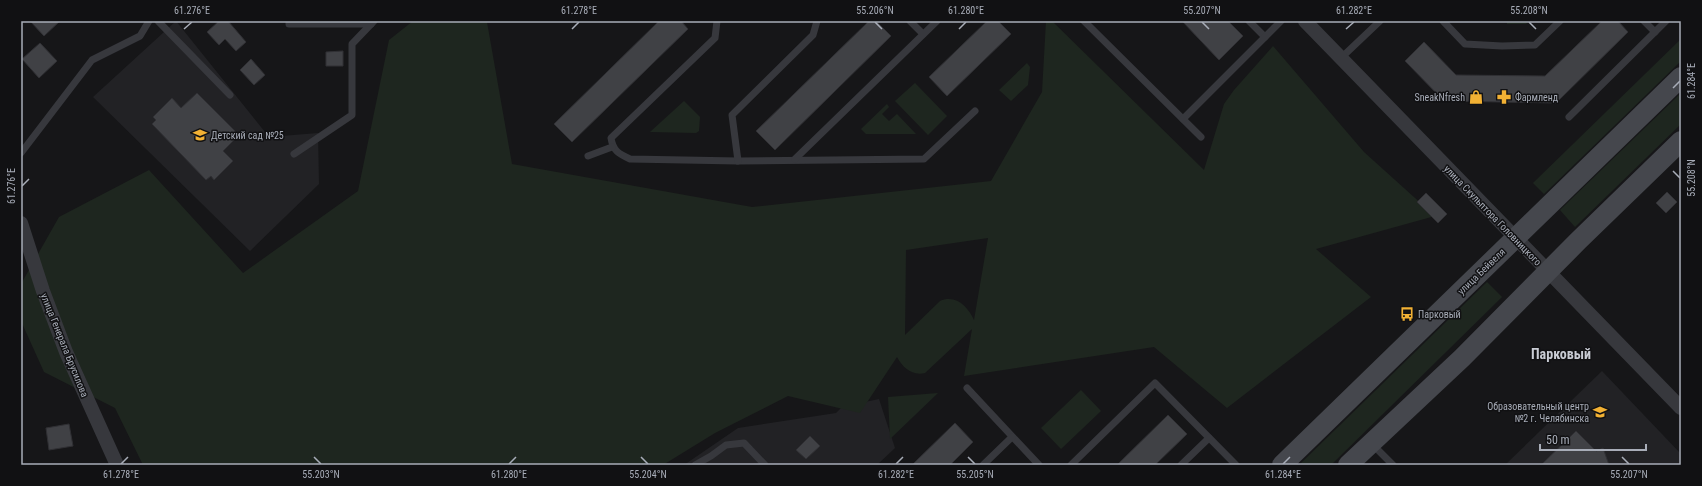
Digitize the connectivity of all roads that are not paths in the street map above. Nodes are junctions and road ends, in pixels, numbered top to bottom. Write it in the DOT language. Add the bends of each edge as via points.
graph roads {
  1 [pos="149,21"];
  2 [pos="158,21"];
  3 [pos="289,21"];
  4 [pos="717,21"];
  5 [pos="817,21"];
  6 [pos="910,21"];
  7 [pos="937,21"];
  8 [pos="1084,21"];
  9 [pos="1249,21"];
  10 [pos="1281,21"];
  11 [pos="1305,21"];
  12 [pos="1380,21"];
  13 [pos="1443,21"];
  14 [pos="1560,21"];
  15 [pos="1644,21"];
  16 [pos="1666,21"];
  17 [pos="372,23"];
  18 [pos="1655,32"];
  19 [pos="923,34"];
  20 [pos="1265,37"];
  21 [pos="1341,58"];
  22 [pos="1681,77"];
  23 [pos="230,95"];
  24 [pos="975,111"];
  25 [pos="1569,117"];
  26 [pos="1183,119"];
  27 [pos="1201,138"];
  28 [pos="1681,141"];
  29 [pos="612,146"];
  30 [pos="21,153"];
  31 [pos="294,154"];
  32 [pos="588,156"];
  33 [pos="795,159"];
  34 [pos="738,161"];
  35 [pos="21,223"];
  36 [pos="1515,238"];
  37 [pos="1548,272"];
  38 [pos="967,388"];
  39 [pos="1681,408"];
  40 [pos="1012,437"];
  41 [pos="1209,438"];
  42 [pos="1371,443"];
  43 [pos="117,465"];
  44 [pos="695,465"];
  45 [pos="765,465"];
  46 [pos="983,465"];
  47 [pos="1039,465"];
  48 [pos="1072,465"];
  49 [pos="1181,465"];
  50 [pos="1236,465"];
  51 [pos="1282,465"];
  52 [pos="1348,465"];
  53 [pos="1393,465"];
  1 -- 30 [label="lane" via="140,36 92,60"];
  2 -- 23 [label="lane"];
  3 -- 17 [label="lane" via="289,24"];
  4 -- 29 [label="lane" via="715,38 611,138"];
  5 -- 34 [label="lane" via="813,35 732,115"];
  6 -- 19 [label="lane"];
  7 -- 19 [label="lane"];
  8 -- 26 [label="lane"];
  9 -- 20 [label="lane"];
  10 -- 20 [label="lane"];
  11 -- 21 [label="street, улица Скульптора Головницкого"];
  12 -- 21 [label="lane"];
  13 -- 14 [label="lane" via="1465,44 1535,46"];
  15 -- 18 [label="lane"];
  16 -- 18 [label="lane"];
  17 -- 31 [label="lane" via="352,44 352,115"];
  18 -- 25 [label="lane"];
  19 -- 33 [label="lane"];
  20 -- 26 [label="lane"];
  21 -- 36 [label="street, улица Скульптора Головницкого"];
  22 -- 36 [label="main road, улица Бейвеля"];
  24 -- 33 [label="lane" via="924,159"];
  26 -- 27 [label="lane"];
  28 -- 37 [label="main road"];
  29 -- 32 [label="lane"];
  29 -- 34 [label="lane" via="618,154 630,160"];
  33 -- 34 [label="lane"];
  35 -- 43 [label="street, улица Генерала Брусилова" via="66,352"];
  36 -- 37 [label="street, улица Скульптора Головницкого"];
  36 -- 51 [label="main road, улица Бейвеля"];
  37 -- 39 [label="street, улица Скульптора Головницкого"];
  37 -- 42 [label="main road" via="1462,358"];
  38 -- 40 [label="lane"];
  40 -- 46 [label="lane"];
  40 -- 47 [label="lane"];
  41 -- 48 [label="lane" via="1155,383"];
  41 -- 49 [label="lane"];
  41 -- 50 [label="lane"];
  42 -- 52 [label="main road"];
  42 -- 53 [label="lane"];
  44 -- 45 [label="lane" via="726,445 744,443"];
}
